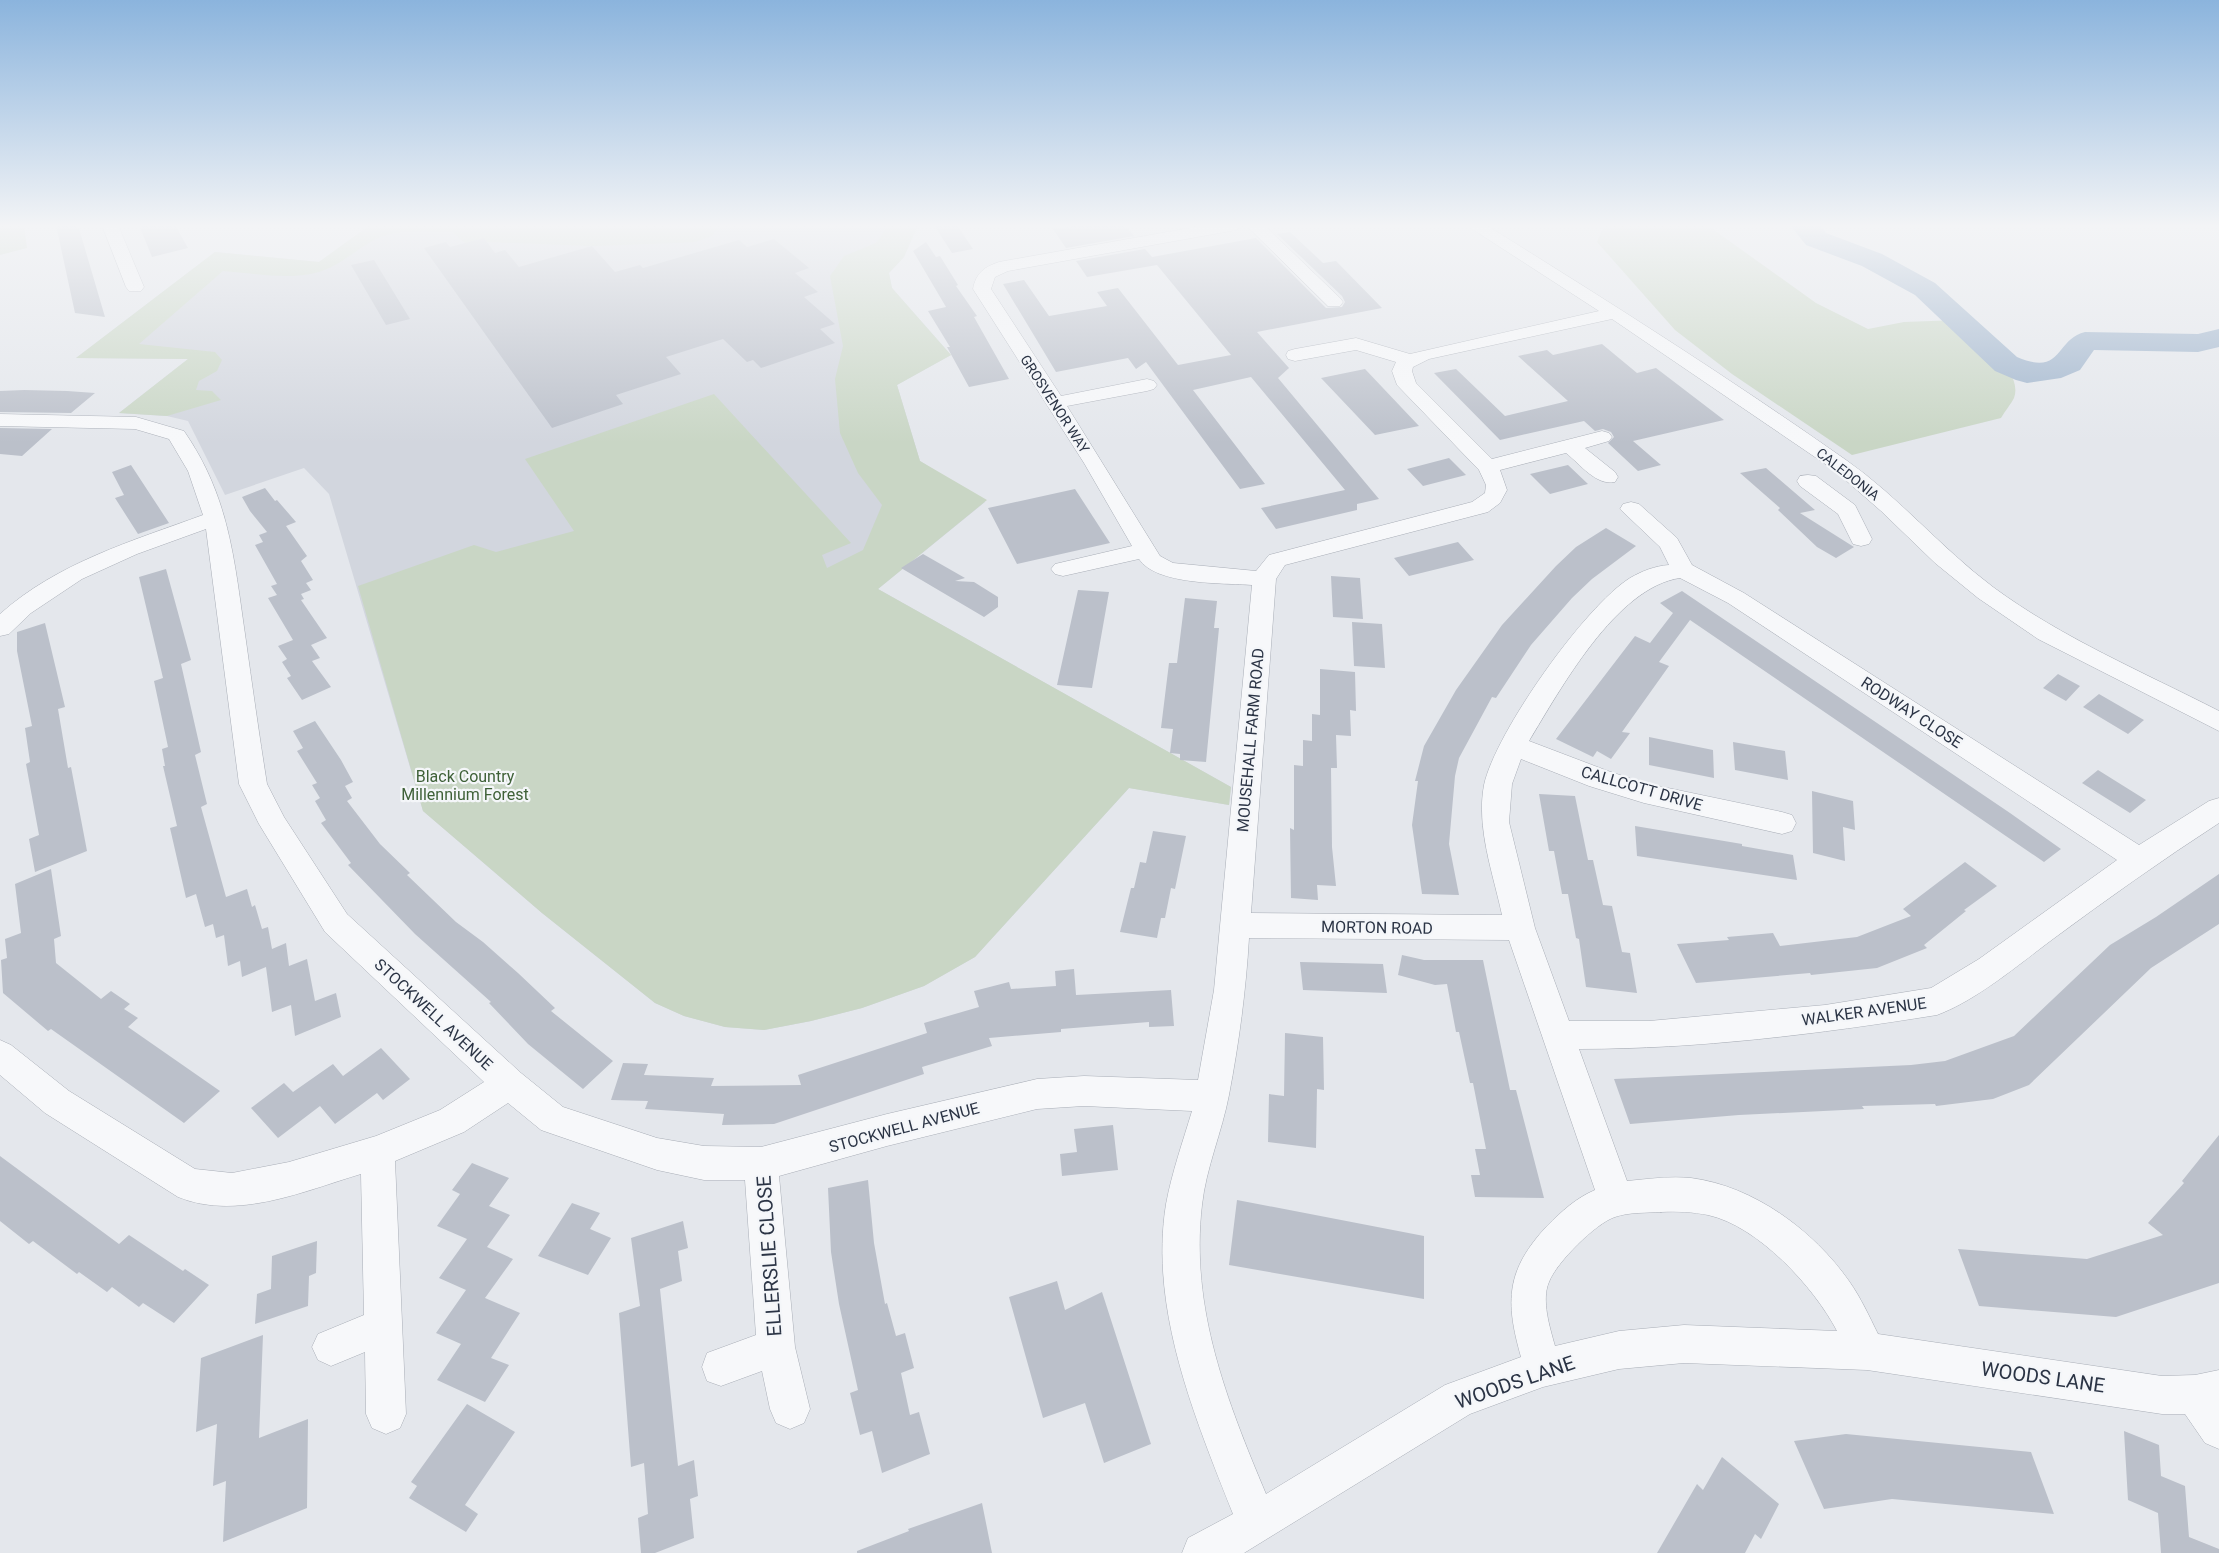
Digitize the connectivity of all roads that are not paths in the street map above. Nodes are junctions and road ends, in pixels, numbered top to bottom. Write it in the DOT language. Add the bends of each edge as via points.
graph roads {
  1 [pos="988,297"];
  2 [pos="1329,297"];
  3 [pos="1591,297"];
  4 [pos="1334,302"];
  5 [pos="1614,313"];
  6 [pos="1296,356"];
  7 [pos="1410,360"];
  8 [pos="1147,385"];
  9 [pos="1054,403"];
  10 [pos="0,420"];
  11 [pos="1602,437"];
  12 [pos="1570,445"];
  13 [pos="1488,466"];
  14 [pos="1607,477"];
  15 [pos="1808,481"];
  16 [pos="1889,506"];
  17 [pos="1631,509"];
  18 [pos="1847,510"];
  19 [pos="215,518"];
  20 [pos="1861,539"];
  21 [pos="1146,550"];
  22 [pos="1063,569"];
  23 [pos="1683,570"];
  24 [pos="1264,579"];
  25 [pos="0,628"];
  26 [pos="2219,722"];
  27 [pos="1513,745"];
  28 [pos="2219,809"];
  29 [pos="1782,823"];
  30 [pos="2139,860"];
  31 [pos="1234,925"];
  32 [pos="1520,928"];
  33 [pos="1558,1035"];
  34 [pos="0,1055"];
  35 [pos="509,1084"];
  36 [pos="1212,1096"];
  37 [pos="378,1152"];
  38 [pos="762,1164"];
  39 [pos="1616,1199"];
  40 [pos="381,1327"];
  41 [pos="332,1347"];
  42 [pos="776,1347"];
  43 [pos="1867,1351"];
  44 [pos="721,1366"];
  45 [pos="1543,1368"];
  46 [pos="2207,1391"];
  47 [pos="790,1409"];
  48 [pos="386,1414"];
  49 [pos="2219,1429"];
  50 [pos="1257,1522"];
  51 [pos="1203,1553"];
  1 -- 9 [label="street, GROSVENOR WAY"];
  2 -- 4 [label="street"];
  3 -- 5 [label="street, CALEDONIA"];
  5 -- 7 [label="street"];
  5 -- 16 [label="street, CALEDONIA" via="1841,466"];
  6 -- 7 [label="street" via="1356,344"];
  7 -- 13 [label="street" via="1401,371 1407,385"];
  8 -- 9 [label="street"];
  9 -- 21 [label="street, GROSVENOR WAY"];
  10 -- 19 [label="street, STOCKWELL AVENUE" via="136,423 177,435 199,471"];
  11 -- 12 [label="street"];
  12 -- 13 [label="street"];
  12 -- 14 [label="street"];
  13 -- 24 [label="street" via="1498,489 1495,497 1480,507 1302,551 1277,560"];
  15 -- 18 [label="street"];
  16 -- 18 [label="street"];
  16 -- 26 [label="street, CALEDONIA" via="1986,593 2047,633"];
  17 -- 23 [label="street" via="1669,543"];
  18 -- 20 [label="street"];
  19 -- 25 [label="street" via="100,561 44,593"];
  19 -- 35 [label="street, STOCKWELL AVENUE" via="253,784 273,824 336,923"];
  21 -- 22 [label="street"];
  21 -- 24 [label="street, GROSVENOR WAY" via="1152,561 1168,570"];
  23 -- 27 [label="street" via="1660,573 1638,584 1607,611 1561,667"];
  23 -- 30 [label="street, RODWAY CLOSE" via="1736,598"];
  24 -- 31 [label="street, MOUSEHALL FARM ROAD"];
  27 -- 29 [label="street, CALLCOTT DRIVE" via="1644,793 1737,802"];
  27 -- 32 [label="street" via="1498,784 1495,822"];
  28 -- 30 [label="street, WALKER AVENUE"];
  30 -- 33 [label="street, WALKER AVENUE" via="1990,968 1936,1001 1825,1019 1649,1035"];
  31 -- 32 [label="street, MORTON ROAD"];
  31 -- 36 [label="street, MOUSEHALL FARM ROAD" via="1230,990"];
  32 -- 33 [label="street"];
  33 -- 39 [label="street"];
  34 -- 37 [label="street" via="57,1102 190,1185 232,1190 289,1179"];
  35 -- 37 [label="street" via="452,1121"];
  35 -- 38 [label="street, STOCKWELL AVENUE" via="553,1119 657,1154 705,1163"];
  36 -- 38 [label="street, STOCKWELL AVENUE" via="1084,1091 1037,1094"];
  36 -- 50 [label="street, MOUSEHALL FARM ROAD" via="1184,1204 1185,1310 1211,1410"];
  37 -- 40 [label="street"];
  38 -- 42 [label="street, ELLERSLIE CLOSE"];
  39 -- 43 [label="street" via="1690,1195 1727,1203 1761,1222 1798,1251 1832,1288"];
  39 -- 45 [label="street" via="1590,1211 1566,1233 1530,1280 1530,1323"];
  40 -- 41 [label="street"];
  40 -- 48 [label="street"];
  42 -- 44 [label="street, ELLERSLIE CLOSE"];
  42 -- 47 [label="street, ELLERSLIE CLOSE"];
  43 -- 45 [label="street, WOODS LANE" via="1684,1344 1618,1350"];
  43 -- 46 [label="street, WOODS LANE" via="2162,1395"];
  45 -- 50 [label="street, WOODS LANE" via="1459,1399"];
  46 -- 49 [label="street"];
  50 -- 51 [label="street, WOODS LANE"];
}
